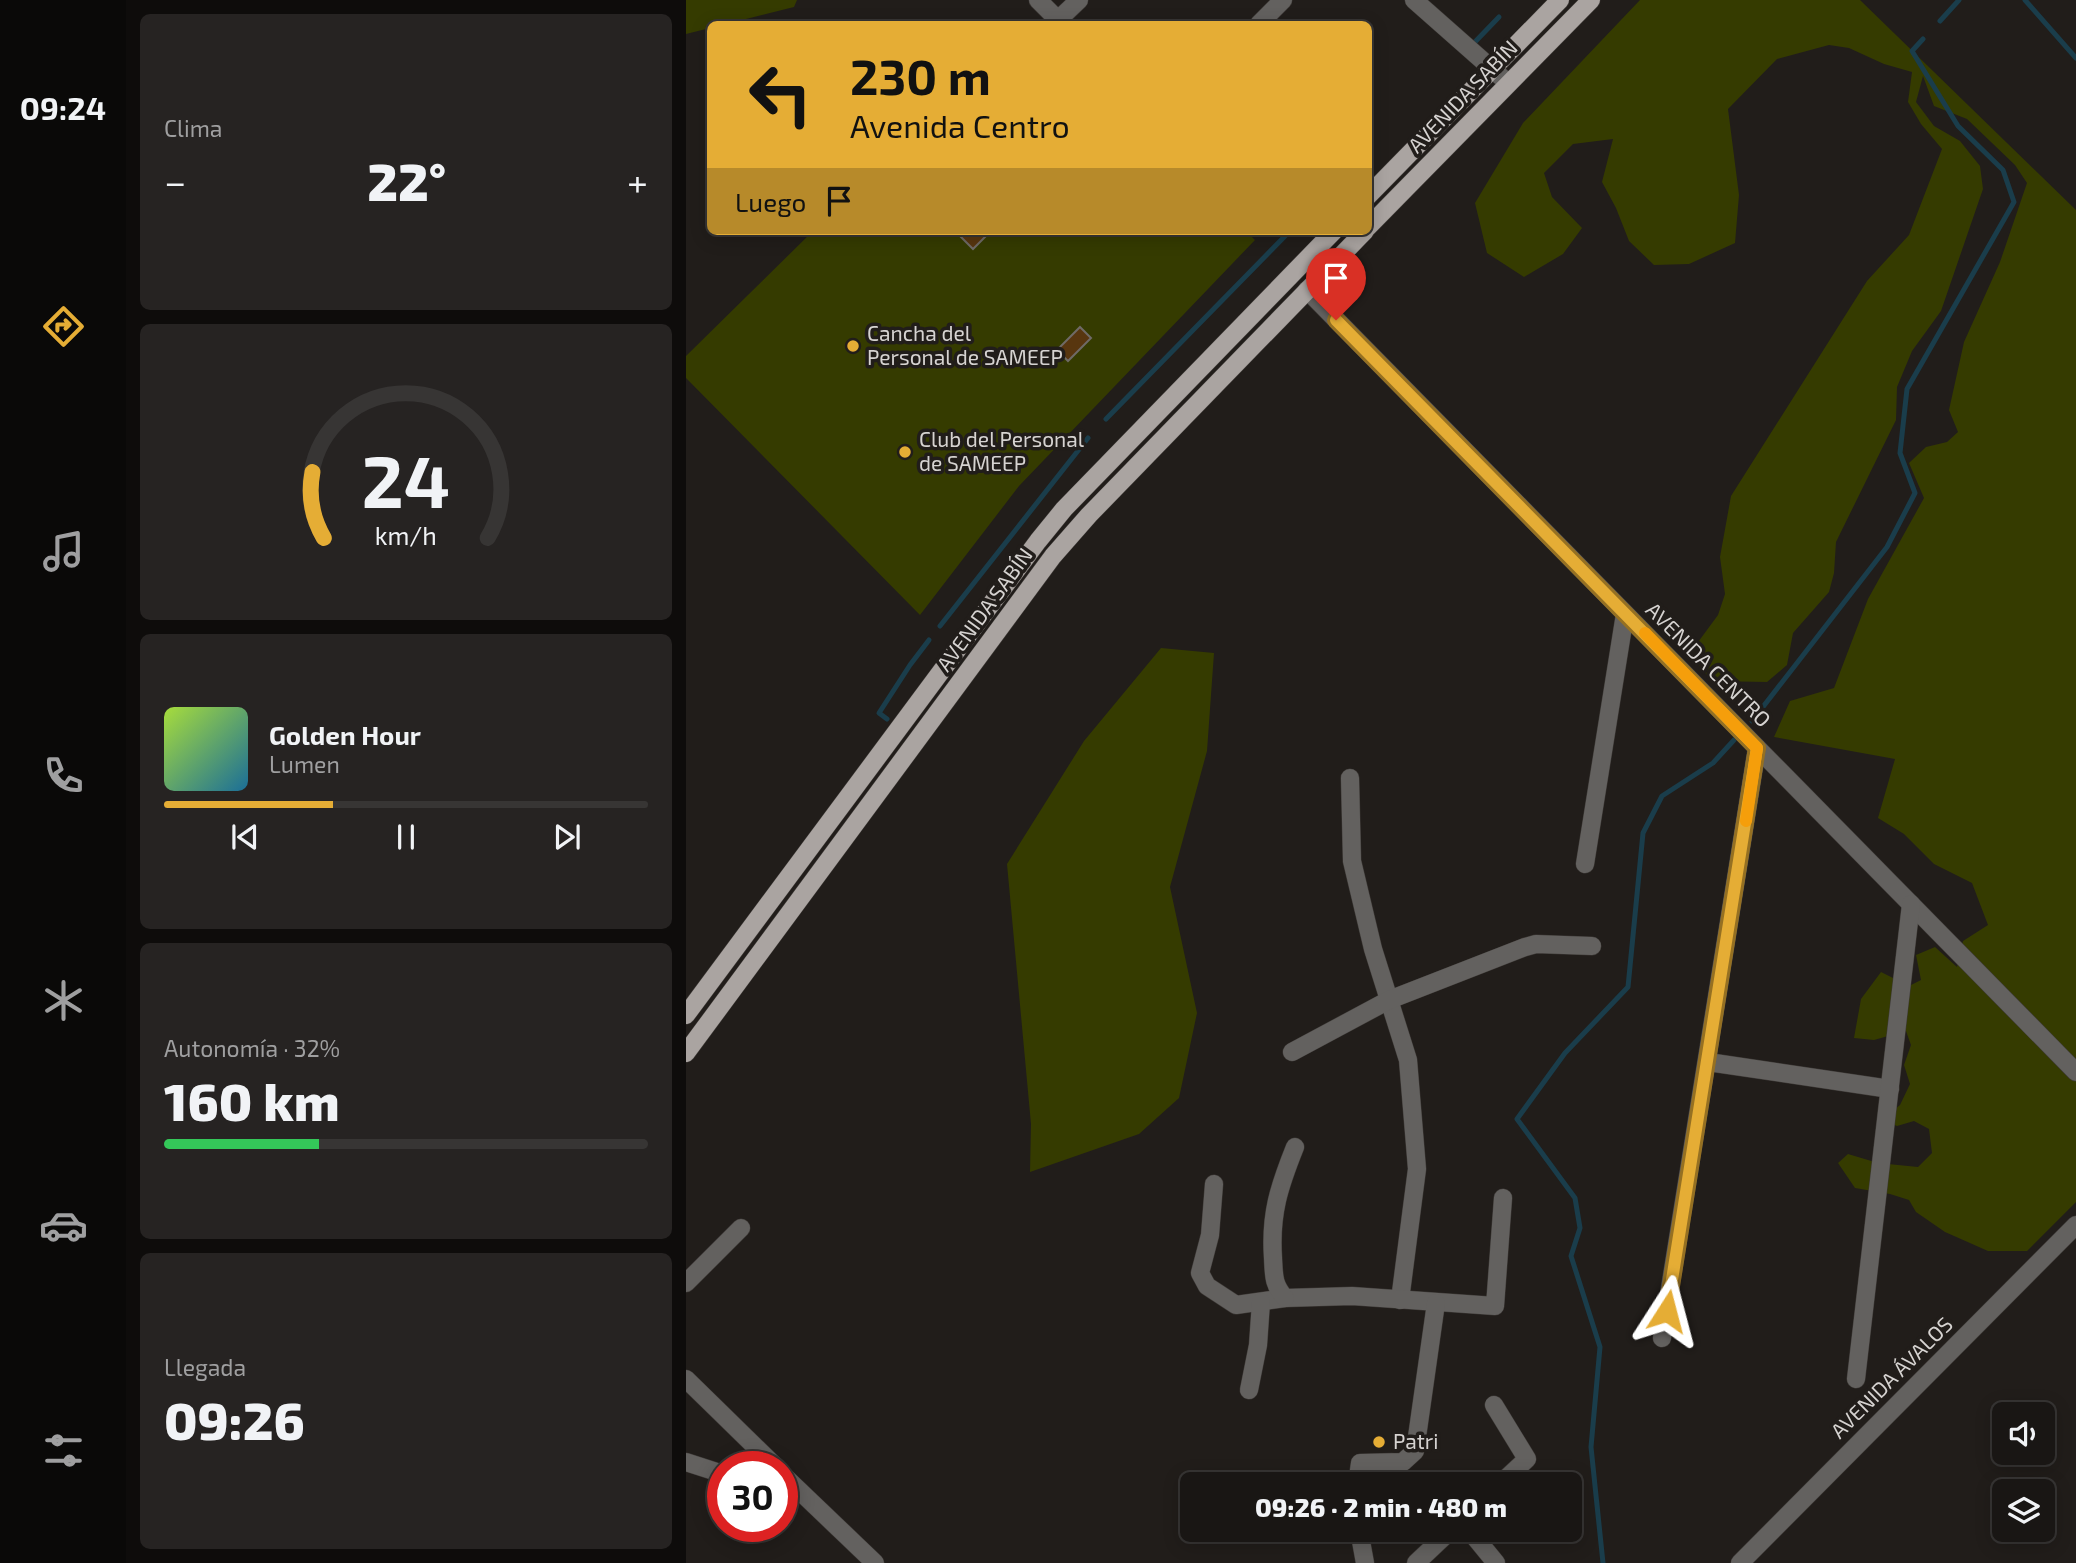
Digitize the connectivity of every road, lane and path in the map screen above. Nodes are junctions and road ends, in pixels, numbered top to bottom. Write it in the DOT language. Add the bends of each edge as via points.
graph roads {
  1 [pos="1038,0"];
  2 [pos="1079,0"];
  3 [pos="1283,0"];
  4 [pos="1413,0"];
  5 [pos="1560,0"];
  6 [pos="1591,0"];
  7 [pos="1059,21"];
  8 [pos="1061,21"];
  9 [pos="1262,21"];
  10 [pos="1491,70"];
  11 [pos="1508,83"];
  12 [pos="1372,192"];
  13 [pos="1372,223"];
  14 [pos="1330,235"];
  15 [pos="1361,235"];
  16 [pos="1307,290"];
  17 [pos="1625,614"];
  18 [pos="1757,748"];
  19 [pos="1350,778"];
  20 [pos="1585,864"];
  21 [pos="1911,904"];
  22 [pos="1592,946"];
  23 [pos="1389,1000"];
  24 [pos="686,1015"];
  25 [pos="1292,1052"];
  26 [pos="686,1053"];
  27 [pos="1708,1062"];
  28 [pos="2076,1072"];
  29 [pos="1890,1089"];
  30 [pos="1295,1147"];
  31 [pos="1214,1184"];
  32 [pos="1503,1198"];
  33 [pos="2076,1224"];
  34 [pos="741,1228"];
  35 [pos="686,1283"];
  36 [pos="1285,1298"];
  37 [pos="1401,1300"];
  38 [pos="1261,1302"];
  39 [pos="1436,1303"];
  40 [pos="1662,1338"];
  41 [pos="686,1379"];
  42 [pos="1856,1379"];
  43 [pos="1249,1390"];
  44 [pos="1494,1405"];
  45 [pos="760,1451"];
  46 [pos="686,1462"];
  47 [pos="707,1469"];
  48 [pos="1359,1472"];
  49 [pos="1513,1472"];
  50 [pos="798,1498"];
  51 [pos="1361,1542"];
  52 [pos="1438,1542"];
  53 [pos="1479,1542"];
  54 [pos="875,1563"];
  55 [pos="1365,1563"];
  56 [pos="1416,1563"];
  57 [pos="1496,1563"];
  58 [pos="1740,1563"];
  1 -- 7 [label="street"];
  2 -- 8 [label="street"];
  3 -- 9 [label="street"];
  4 -- 10 [label="street"];
  5 -- 10 [label="main road, AVENIDA SABÍN"];
  6 -- 11 [label="main road, AVENIDA SABÍN"];
  10 -- 11 [label="street"];
  10 -- 12 [label="main road, AVENIDA SABÍN"];
  11 -- 13 [label="main road, AVENIDA SABÍN"];
  14 -- 24 [label="main road, AVENIDA SABÍN" via="1064,509"];
  15 -- 16 [label="main road, AVENIDA SABÍN"];
  16 -- 17 [label="street, AVENIDA CENTRO"];
  16 -- 26 [label="main road, AVENIDA SABÍN" via="1054,556"];
  17 -- 18 [label="street, AVENIDA CENTRO"];
  17 -- 20 [label="street"];
  18 -- 21 [label="street, AVENIDA CENTRO"];
  18 -- 27 [label="street"];
  19 -- 23 [label="street" via="1352,861"];
  21 -- 28 [label="street, AVENIDA CENTRO"];
  21 -- 29 [label="street"];
  22 -- 23 [label="street" via="1536,944"];
  23 -- 25 [label="street"];
  23 -- 37 [label="street" via="1408,1060 1417,1169"];
  27 -- 29 [label="street"];
  27 -- 40 [label="street"];
  29 -- 42 [label="street"];
  30 -- 36 [label="street" via="1279,1187 1271,1228 1275,1287"];
  31 -- 38 [label="street" via="1210,1235 1200,1273 1207,1286 1236,1305"];
  32 -- 39 [label="street" via="1495,1306"];
  33 -- 58 [label="street, AVENIDA ÁVALOS"];
  34 -- 35 [label="street"];
  36 -- 37 [label="street"];
  36 -- 38 [label="street"];
  37 -- 39 [label="street"];
  38 -- 43 [label="street"];
  39 -- 48 [label="street" via="1415,1451 1403,1462 1360,1463"];
  41 -- 45 [label="street"];
  44 -- 49 [label="street" via="1527,1459"];
  46 -- 47 [label="street"];
  50 -- 54 [label="street"];
  51 -- 55 [label="street"];
  52 -- 56 [label="street"];
  53 -- 57 [label="street"];
}
